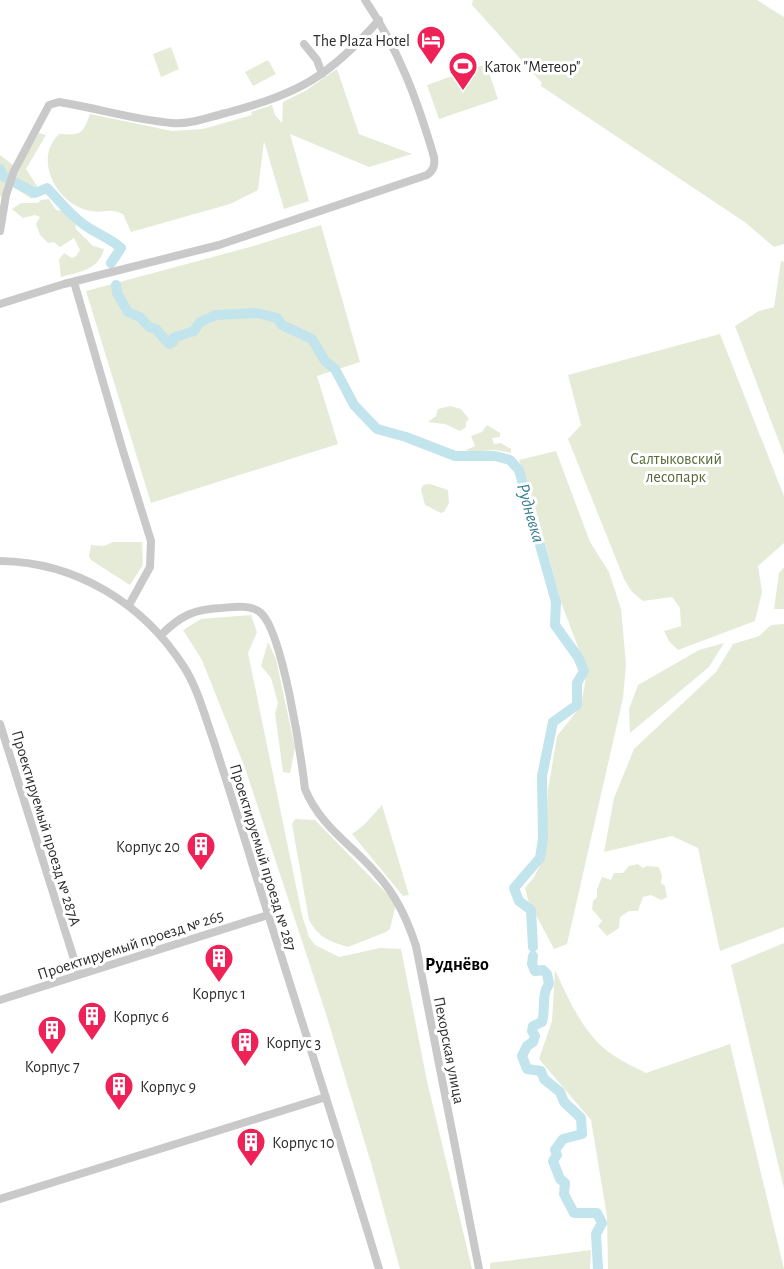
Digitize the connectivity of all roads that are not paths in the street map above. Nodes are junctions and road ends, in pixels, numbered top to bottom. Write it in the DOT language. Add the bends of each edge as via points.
graph roads {
  1 [pos="365,0"];
  2 [pos="379,20"];
  3 [pos="304,44"];
  4 [pos="322,74"];
  5 [pos="0,231"];
  6 [pos="74,282"];
  7 [pos="0,304"];
  8 [pos="0,561"];
  9 [pos="129,605"];
  10 [pos="161,635"];
  11 [pos="0,724"];
  12 [pos="268,915"];
  13 [pos="80,975"];
  14 [pos="0,1000"];
  15 [pos="326,1096"];
  16 [pos="0,1199"];
  17 [pos="380,1269"];
  18 [pos="479,1269"];
  1 -- 2 [label="street"];
  2 -- 4 [label="street" via="348,54"];
  2 -- 6 [label="street" via="403,64 435,164 432,172 219,245"];
  3 -- 4 [label="street"];
  4 -- 5 [label="street" via="279,98 175,124 54,102 45,110 14,171"];
  6 -- 7 [label="street"];
  6 -- 9 [label="street" via="151,541 150,567"];
  8 -- 9 [label="street, Проектируемый проезд № 287" via="62,570"];
  9 -- 10 [label="street, Проектируемый проезд № 287"];
  10 -- 12 [label="street, Проектируемый проезд № 287" via="185,668 199,698"];
  10 -- 18 [label="street, Пехорская улица" via="186,615 202,609 239,607 262,613 281,656 305,789 312,807 376,872 408,921"];
  11 -- 13 [label="street, Проектируемый проезд № 287А"];
  12 -- 13 [label="street, Проектируемый проезд № 265"];
  12 -- 15 [label="street, Проектируемый проезд № 287"];
  13 -- 14 [label="street, Проектируемый проезд № 265"];
  15 -- 16 [label="street"];
  15 -- 17 [label="street, Проектируемый проезд № 287"];
}
